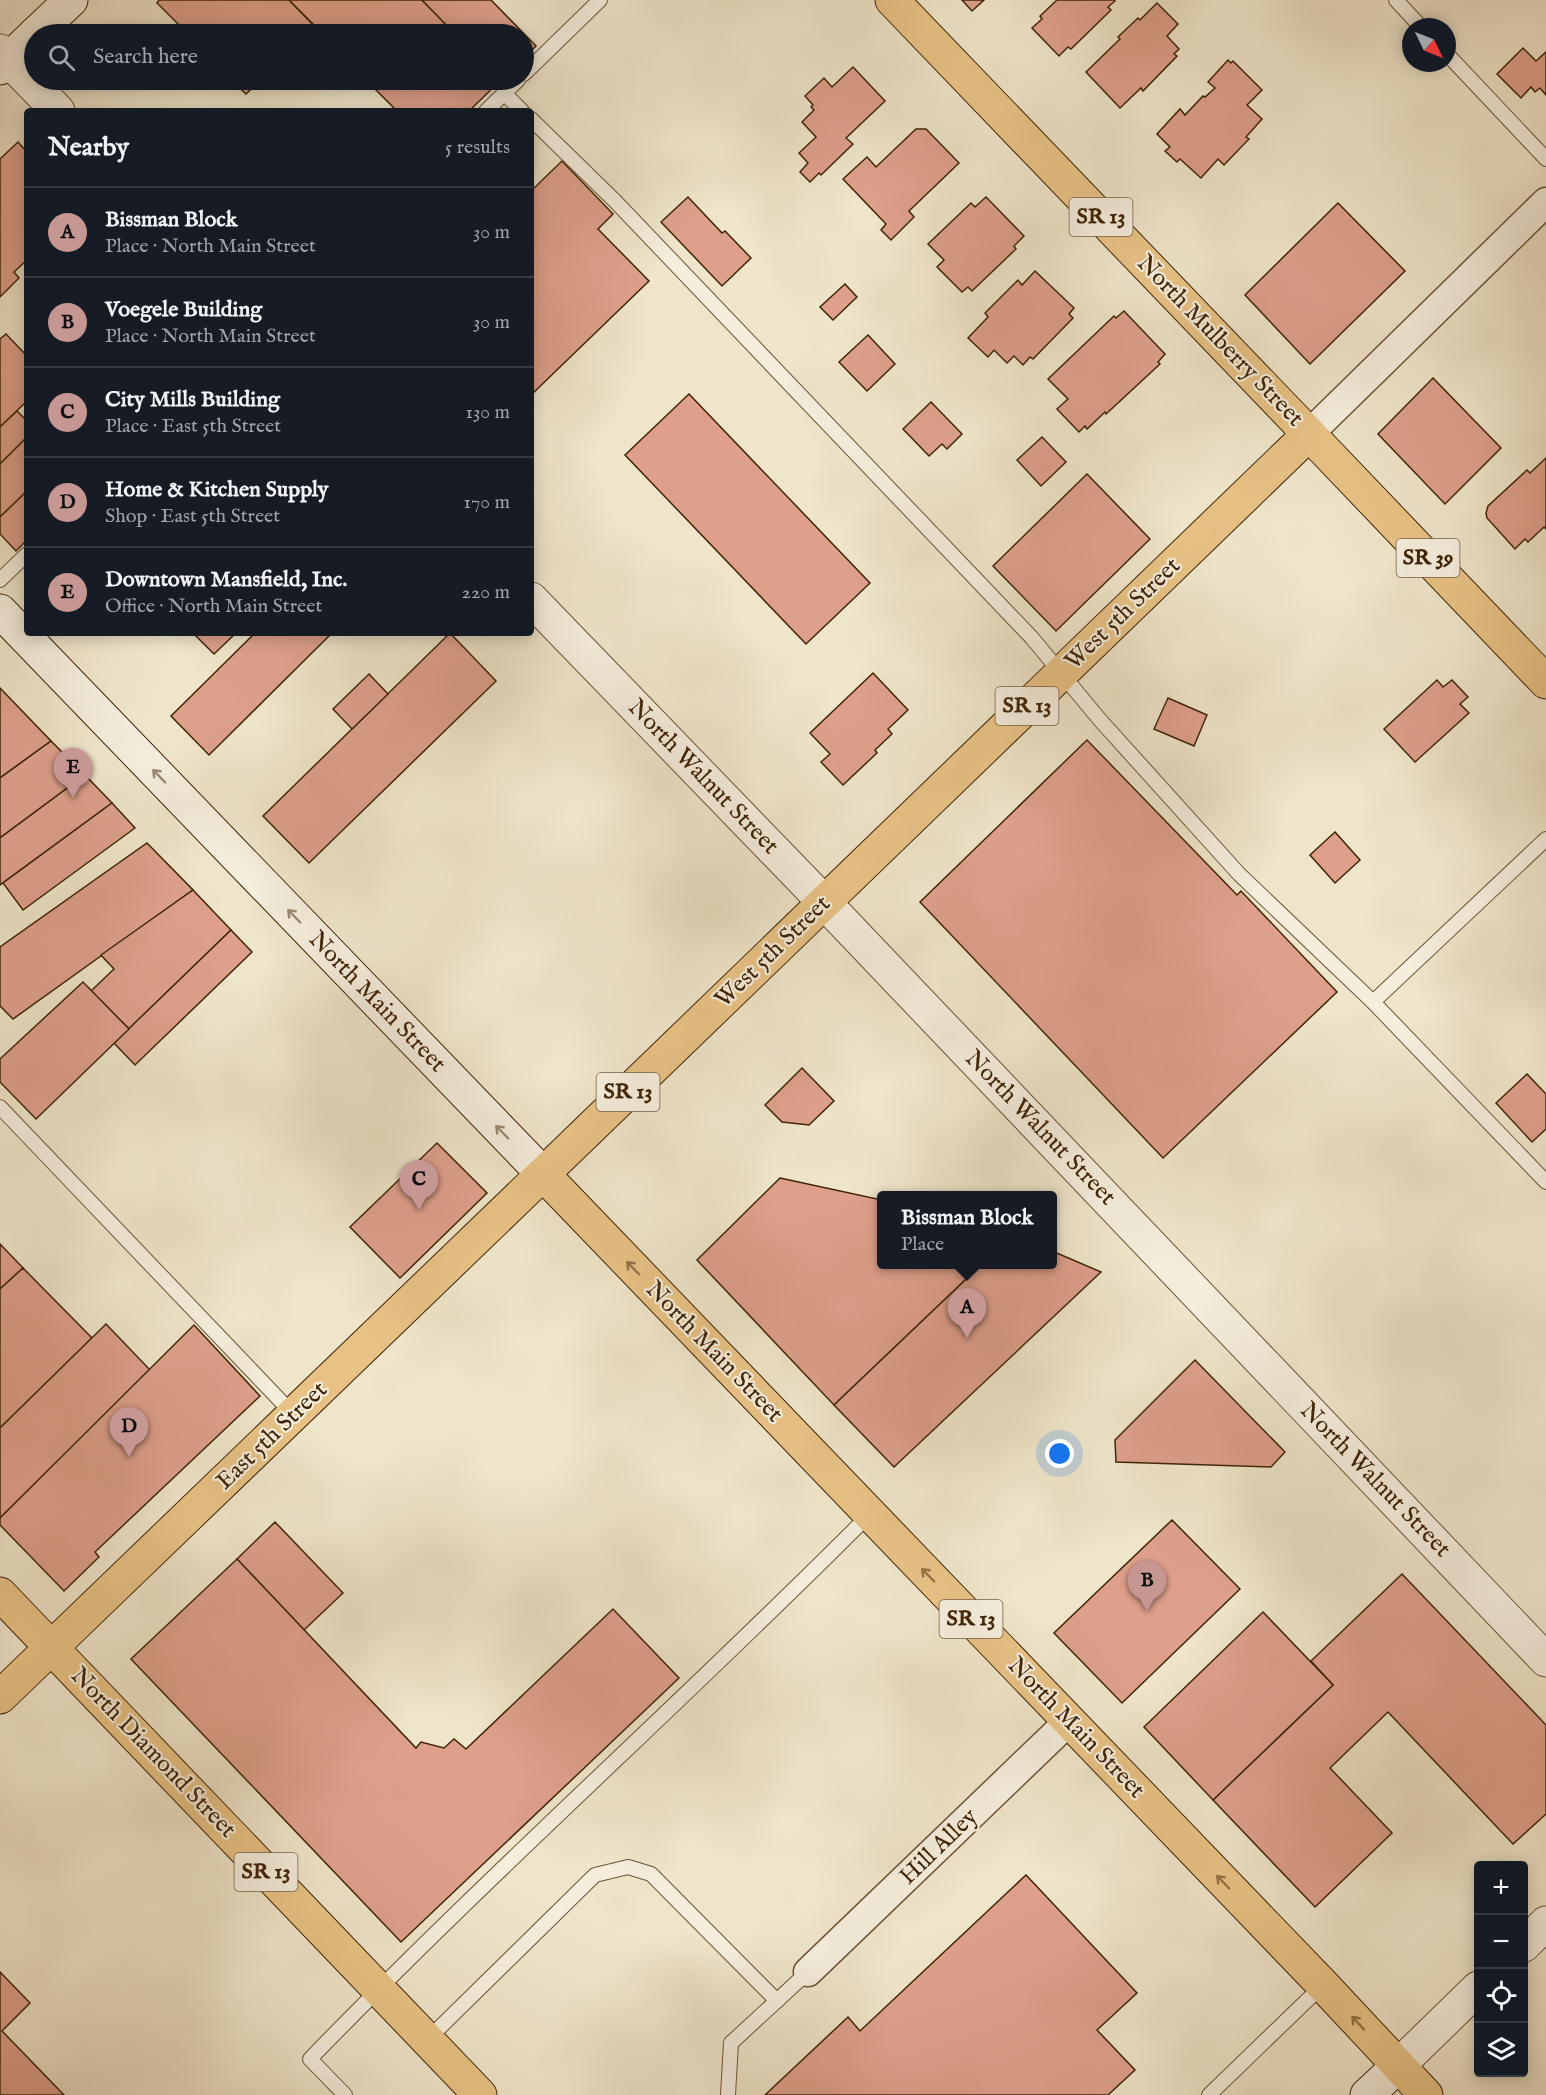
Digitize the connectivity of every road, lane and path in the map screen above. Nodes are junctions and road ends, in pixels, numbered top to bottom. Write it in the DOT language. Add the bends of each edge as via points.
graph roads {
  1 [pos="71,0"];
  2 [pos="600,0"];
  3 [pos="892,0"];
  4 [pos="1396,0"];
  5 [pos="1413,18"];
  6 [pos="46,24"];
  7 [pos="24,44"];
  8 [pos="3,60"];
  9 [pos="534,64"];
  10 [pos="1456,64"];
  11 [pos="24,79"];
  12 [pos="35,90"];
  13 [pos="507,90"];
  14 [pos="504,93"];
  15 [pos="55,108"];
  16 [pos="489,108"];
  17 [pos="519,108"];
  18 [pos="534,122"];
  19 [pos="1546,159"];
  20 [pos="1546,202"];
  21 [pos="1309,434"];
  22 [pos="24,557"];
  23 [pos="0,580"];
  24 [pos="534,603"];
  25 [pos="0,611"];
  26 [pos="24,636"];
  27 [pos="24,636"];
  28 [pos="1062,673"];
  29 [pos="1546,682"];
  30 [pos="1546,839"];
  31 [pos="824,902"];
  32 [pos="1373,1002"];
  33 [pos="0,1107"];
  34 [pos="543,1174"];
  35 [pos="1546,1182"];
  36 [pos="294,1415"];
  37 [pos="870,1514"];
  38 [pos="0,1594"];
  39 [pos="52,1648"];
  40 [pos="1546,1660"];
  41 [pos="0,1697"];
  42 [pos="1069,1721"];
  43 [pos="1546,1923"];
  44 [pos="1528,1941"];
  45 [pos="808,1972"];
  46 [pos="1323,1985"];
  47 [pos="378,1989"];
  48 [pos="1474,1993"];
  49 [pos="777,2001"];
  50 [pos="427,2040"];
  51 [pos="1398,2066"];
  52 [pos="345,2095"];
  53 [pos="480,2095"];
  54 [pos="728,2095"];
  55 [pos="1209,2095"];
  56 [pos="1367,2095"];
  57 [pos="1426,2095"];
  1 -- 6 [label="street"];
  2 -- 9 [label="lane"];
  3 -- 21 [label="main road, North Mulberry Street / SR 13"];
  4 -- 5 [label="lane"];
  7 -- 8 [label="street"];
  8 -- 11 [label="street"];
  10 -- 19 [label="lane"];
  12 -- 15 [label="street"];
  13 -- 14 [label="lane"];
  14 -- 16 [label="lane"];
  14 -- 17 [label="lane"];
  18 -- 28 [label="lane" via="707,296"];
  20 -- 21 [label="street, West 5th Street"];
  21 -- 28 [label="main road, West 5th Street / SR 13"];
  21 -- 29 [label="main road, North Mulberry Street / SR 39"];
  22 -- 23 [label="lane"];
  24 -- 31 [label="street, North Walnut Street"];
  27 -- 25 [label="street, North Main Street, one-way"];
  34 -- 26 [label="street, North Main Street, one-way"];
  28 -- 31 [label="main road, West 5th Street / SR 13"];
  28 -- 32 [label="lane" via="1239,874"];
  30 -- 32 [label="lane"];
  31 -- 34 [label="main road, West 5th Street / SR 13"];
  31 -- 40 [label="street, North Walnut Street"];
  32 -- 35 [label="lane"];
  33 -- 36 [label="lane"];
  34 -- 36 [label="main road, East 5th Street"];
  37 -- 34 [label="main road, North Main Street / SR 13, one-way"];
  36 -- 39 [label="main road, East 5th Street"];
  42 -- 37 [label="main road, North Main Street / SR 13, one-way"];
  37 -- 47 [label="lane"];
  38 -- 39 [label="main road, North Diamond Street / SR 13"];
  39 -- 41 [label="main road, East 5th Street"];
  39 -- 47 [label="main road, North Diamond Street / SR 13"];
  42 -- 45 [label="street, Hill Alley"];
  46 -- 42 [label="main road, North Main Street / SR 13, one-way"];
  43 -- 44 [label="street"];
  45 -- 49 [label="lane"];
  51 -- 46 [label="main road, North Main Street / SR 13, one-way"];
  46 -- 55 [label="lane"];
  47 -- 50 [label="main road, North Diamond Street / SR 13"];
  47 -- 52 [label="lane" via="310,2059"];
  48 -- 51 [label="street"];
  49 -- 50 [label="lane" via="651,1874 628,1866 595,1875"];
  49 -- 54 [label="lane" via="731,2043"];
  50 -- 53 [label="main road, North Diamond Street / SR 13"];
  51 -- 56 [label="street"];
  51 -- 57 [label="main road, North Main Street / SR 13"];
}
